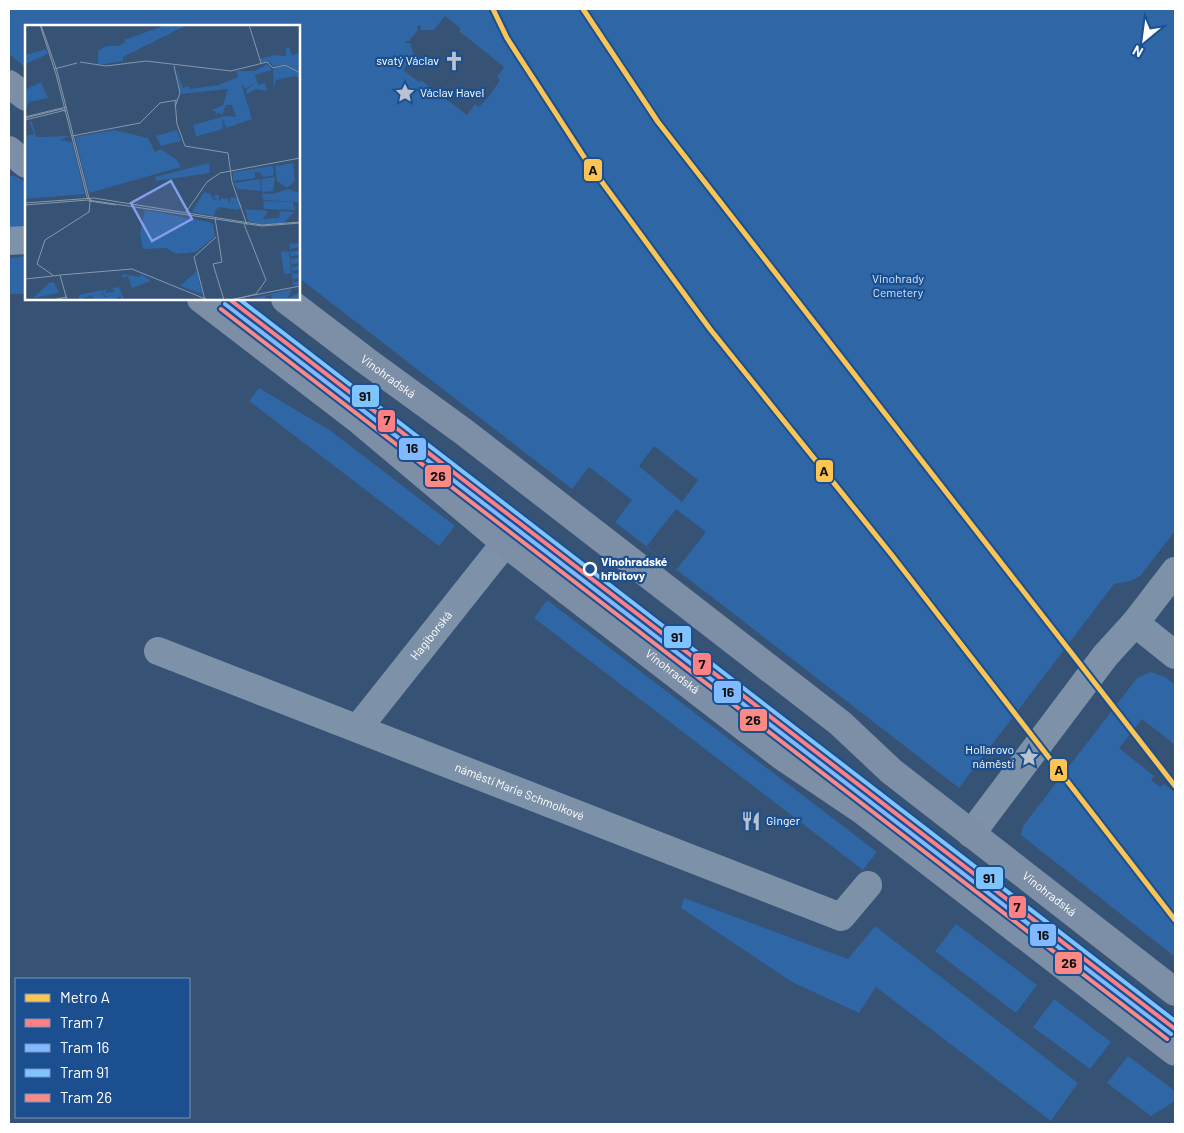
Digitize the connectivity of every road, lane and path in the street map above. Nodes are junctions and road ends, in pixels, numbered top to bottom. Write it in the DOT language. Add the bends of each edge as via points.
graph roads {
  1 [pos="9,84"];
  2 [pos="25,97"];
  3 [pos="25,240"];
  4 [pos="9,241"];
  5 [pos="202,300"];
  6 [pos="286,300"];
  7 [pos="505,543"];
  8 [pos="1175,571"];
  9 [pos="1135,624"];
  10 [pos="158,650"];
  11 [pos="1175,654"];
  12 [pos="358,728"];
  13 [pos="971,834"];
  14 [pos="868,885"];
  15 [pos="1175,992"];
  16 [pos="1175,1052"];
  1 -- 2 [label="main road"];
  3 -- 4 [label="street"];
  5 -- 7 [label="main road, Vinohradská" via="360,420"];
  6 -- 13 [label="main road, Vinohradská" via="464,432 834,718 891,771"];
  7 -- 12 [label="street, Hagiborská"];
  7 -- 16 [label="main road, Vinohradská" via="783,757 863,811"];
  8 -- 9 [label="street"];
  9 -- 11 [label="street"];
  9 -- 13 [label="street" via="1105,656"];
  10 -- 12 [label="street, náměstí Marie Schmolkové"];
  12 -- 14 [label="street, náměstí Marie Schmolkové" via="841,917"];
  13 -- 15 [label="main road, Vinohradská"];
}
